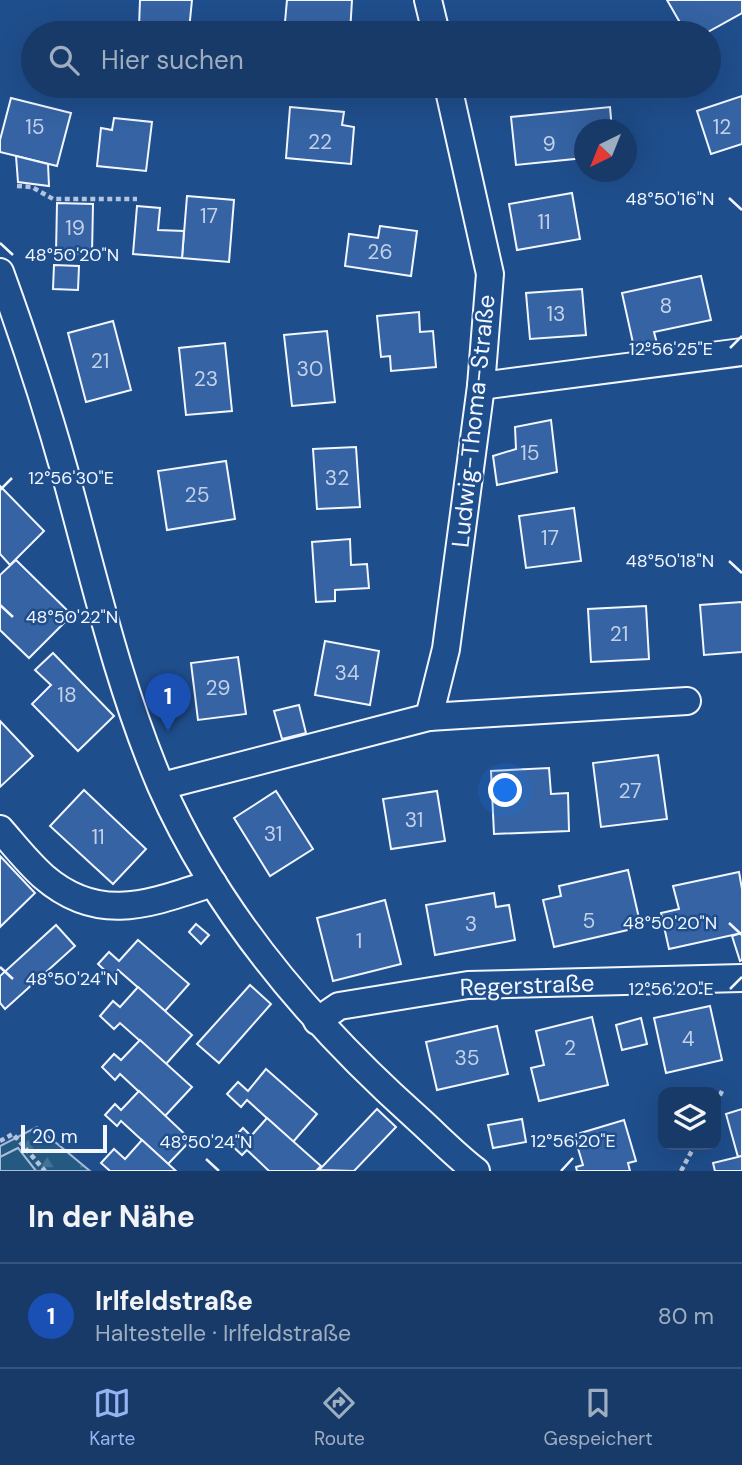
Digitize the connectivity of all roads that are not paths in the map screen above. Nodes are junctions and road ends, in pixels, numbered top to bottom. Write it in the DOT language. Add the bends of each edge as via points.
graph roads {
  1 [pos="428,0"];
  2 [pos="433,21"];
  3 [pos="450,98"];
  4 [pos="0,272"];
  5 [pos="742,352"];
  6 [pos="481,386"];
  7 [pos="687,701"];
  8 [pos="429,717"];
  9 [pos="162,786"];
  10 [pos="0,829"];
  11 [pos="213,883"];
  12 [pos="742,978"];
  13 [pos="317,1021"];
  14 [pos="476,1171"];
  1 -- 2 [label="street"];
  3 -- 6 [label="street, Ludwig-Thoma-Straße" via="490,274"];
  4 -- 9 [label="street" via="46,407 103,615"];
  5 -- 6 [label="street"];
  6 -- 8 [label="street, Ludwig-Thoma-Straße" via="446,649"];
  7 -- 8 [label="street"];
  8 -- 9 [label="street"];
  9 -- 11 [label="street"];
  10 -- 11 [label="street" via="43,876 68,895 94,904 154,903"];
  11 -- 13 [label="street"];
  12 -- 13 [label="street, Regerstraße" via="468,985 339,1006"];
  13 -- 14 [label="street" via="378,1084"];
}
